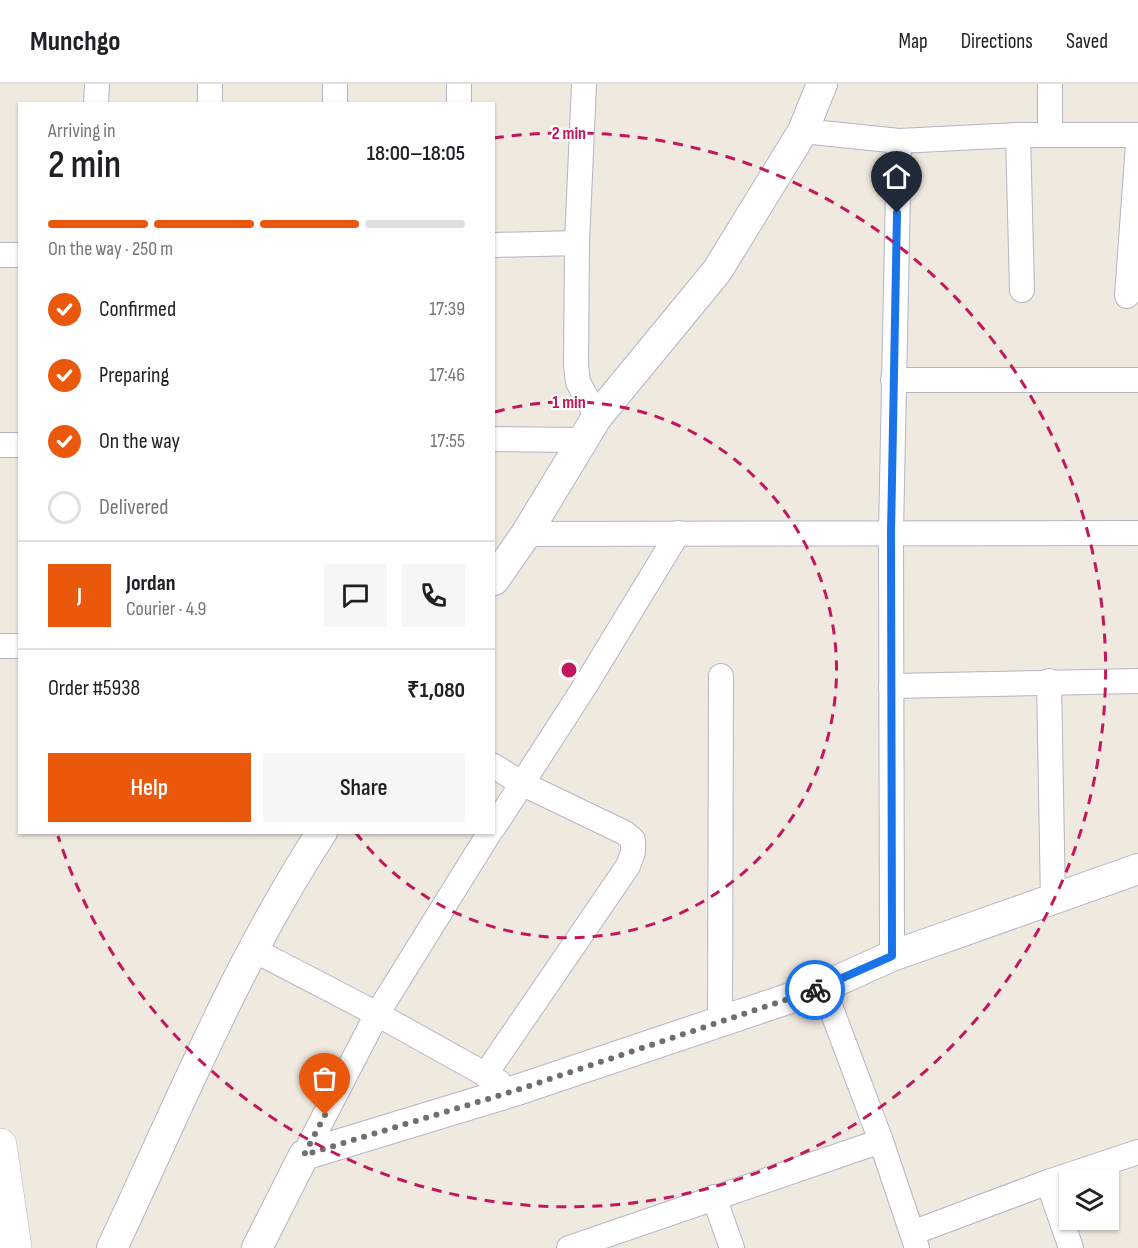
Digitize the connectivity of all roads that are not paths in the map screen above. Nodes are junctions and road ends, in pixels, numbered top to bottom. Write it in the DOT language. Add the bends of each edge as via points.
graph roads {
  1 [pos="97,84"];
  2 [pos="210,84"];
  3 [pos="335,84"];
  4 [pos="459,84"];
  5 [pos="584,84"];
  6 [pos="822,84"];
  7 [pos="1050,84"];
  8 [pos="96,102"];
  9 [pos="210,102"];
  10 [pos="334,102"];
  11 [pos="459,102"];
  12 [pos="803,131"];
  13 [pos="1018,135"];
  14 [pos="1050,135"];
  15 [pos="1138,135"];
  16 [pos="899,141"];
  17 [pos="1138,144"];
  18 [pos="577,243"];
  19 [pos="495,244"];
  20 [pos="0,255"];
  21 [pos="18,255"];
  22 [pos="1022,290"];
  23 [pos="1127,296"];
  24 [pos="893,380"];
  25 [pos="1138,381"];
  26 [pos="589,428"];
  27 [pos="495,439"];
  28 [pos="0,445"];
  29 [pos="18,445"];
  30 [pos="678,533"];
  31 [pos="891,533"];
  32 [pos="1138,533"];
  33 [pos="526,534"];
  34 [pos="495,579"];
  35 [pos="0,646"];
  36 [pos="18,646"];
  37 [pos="721,676"];
  38 [pos="1049,681"];
  39 [pos="1138,681"];
  40 [pos="891,686"];
  41 [pos="495,767"];
  42 [pos="521,783"];
  43 [pos="495,825"];
  44 [pos="321,834"];
  45 [pos="489,834"];
  46 [pos="1138,869"];
  47 [pos="1053,901"];
  48 [pos="252,949"];
  49 [pos="892,956"];
  50 [pos="823,987"];
  51 [pos="377,1014"];
  52 [pos="720,1022"];
  53 [pos="485,1075"];
  54 [pos="514,1091"];
  55 [pos="881,1141"];
  56 [pos="0,1145"];
  57 [pos="1138,1152"];
  58 [pos="304,1155"];
  59 [pos="1048,1182"];
  60 [pos="714,1197"];
  61 [pos="915,1241"];
  62 [pos="15,1248"];
  63 [pos="112,1248"];
  64 [pos="257,1248"];
  65 [pos="569,1248"];
  66 [pos="732,1248"];
  67 [pos="1071,1248"];
  1 -- 8 [label="street"];
  2 -- 9 [label="street"];
  3 -- 10 [label="street"];
  4 -- 11 [label="street"];
  5 -- 18 [label="street"];
  6 -- 12 [label="street"];
  7 -- 14 [label="street"];
  12 -- 16 [label="street"];
  12 -- 26 [label="street" via="717,271"];
  13 -- 14 [label="street"];
  13 -- 16 [label="street"];
  13 -- 22 [label="street"];
  14 -- 15 [label="street"];
  16 -- 24 [label="street"];
  17 -- 23 [label="street"];
  18 -- 19 [label="street"];
  18 -- 26 [label="street" via="576,365"];
  20 -- 21 [label="street"];
  24 -- 25 [label="street"];
  24 -- 31 [label="street"];
  26 -- 27 [label="street"];
  26 -- 33 [label="street"];
  28 -- 29 [label="street"];
  30 -- 31 [label="street"];
  30 -- 33 [label="street"];
  30 -- 42 [label="street"];
  31 -- 32 [label="street"];
  31 -- 40 [label="street"];
  33 -- 34 [label="street"];
  35 -- 36 [label="street"];
  37 -- 52 [label="street"];
  38 -- 39 [label="street"];
  38 -- 40 [label="street"];
  38 -- 47 [label="street"];
  40 -- 49 [label="street"];
  41 -- 42 [label="street"];
  42 -- 43 [label="street"];
  42 -- 53 [label="street" via="625,833 633,840 633,852 628,866"];
  44 -- 48 [label="street"];
  45 -- 51 [label="street"];
  46 -- 47 [label="street"];
  47 -- 49 [label="street"];
  48 -- 51 [label="street"];
  48 -- 63 [label="street"];
  49 -- 50 [label="street"];
  50 -- 52 [label="street"];
  50 -- 55 [label="street"];
  51 -- 53 [label="street"];
  51 -- 58 [label="street"];
  52 -- 54 [label="street"];
  53 -- 54 [label="street"];
  54 -- 58 [label="street"];
  55 -- 60 [label="street"];
  55 -- 61 [label="street"];
  56 -- 62 [label="main road"];
  57 -- 59 [label="street"];
  58 -- 64 [label="street"];
  59 -- 61 [label="street"];
  59 -- 67 [label="street"];
  60 -- 65 [label="street"];
  60 -- 66 [label="street"];
}
